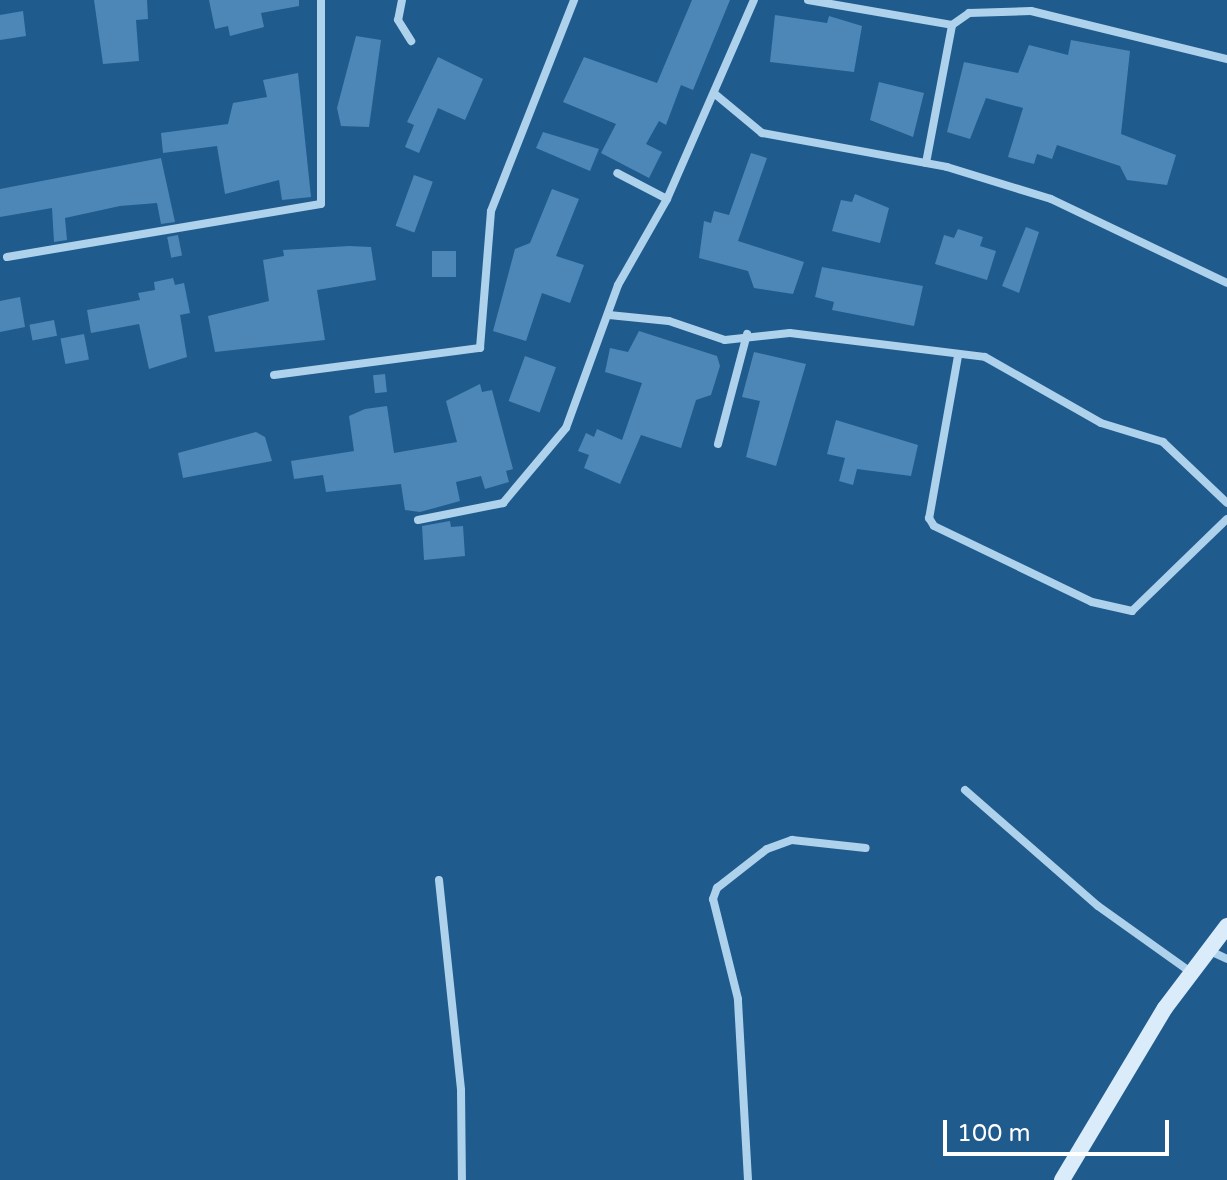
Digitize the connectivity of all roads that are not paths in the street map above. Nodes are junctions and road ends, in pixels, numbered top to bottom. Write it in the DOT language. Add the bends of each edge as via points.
graph roads {
  1 [pos="321,0"];
  2 [pos="402,0"];
  3 [pos="574,0"];
  4 [pos="754,0"];
  5 [pos="808,0"];
  6 [pos="952,25"];
  7 [pos="411,41"];
  8 [pos="1227,59"];
  9 [pos="715,94"];
  10 [pos="926,163"];
  11 [pos="617,173"];
  12 [pos="667,199"];
  13 [pos="7,257"];
  14 [pos="1227,283"];
  15 [pos="609,315"];
  16 [pos="747,334"];
  17 [pos="958,356"];
  18 [pos="274,375"];
  19 [pos="718,444"];
  20 [pos="1227,503"];
  21 [pos="1227,519"];
  22 [pos="418,520"];
  23 [pos="965,790"];
  24 [pos="866,848"];
  25 [pos="439,880"];
  26 [pos="1227,926"];
  27 [pos="1208,950"];
  28 [pos="1227,959"];
  29 [pos="1193,974"];
  30 [pos="462,1180"];
  31 [pos="748,1180"];
  32 [pos="1062,1180"];
  1 -- 13 [label="street" via="321,204"];
  2 -- 7 [label="street" via="398,20"];
  3 -- 18 [label="street" via="491,211 480,348"];
  4 -- 9 [label="street"];
  5 -- 6 [label="street"];
  6 -- 8 [label="street" via="987,9 1031,11"];
  6 -- 10 [label="street"];
  9 -- 10 [label="street" via="762,133"];
  9 -- 12 [label="street"];
  10 -- 14 [label="street" via="1051,199"];
  11 -- 12 [label="street"];
  12 -- 15 [label="street" via="622,277"];
  15 -- 16 [label="street" via="669,321 716,339"];
  15 -- 22 [label="street" via="569,422 517,493 482,511"];
  16 -- 17 [label="street" via="790,333"];
  16 -- 19 [label="street"];
  17 -- 20 [label="street" via="985,357 1101,423 1163,442"];
  17 -- 21 [label="street" via="929,518 934,526 1092,602 1132,611"];
  23 -- 29 [label="street" via="1098,906"];
  24 -- 31 [label="street" via="792,840 767,849 717,888 713,899 738,999"];
  25 -- 30 [label="street" via="461,1090"];
  26 -- 27 [label="street"];
  27 -- 28 [label="street"];
  27 -- 29 [label="street"];
  29 -- 32 [label="street"];
}
